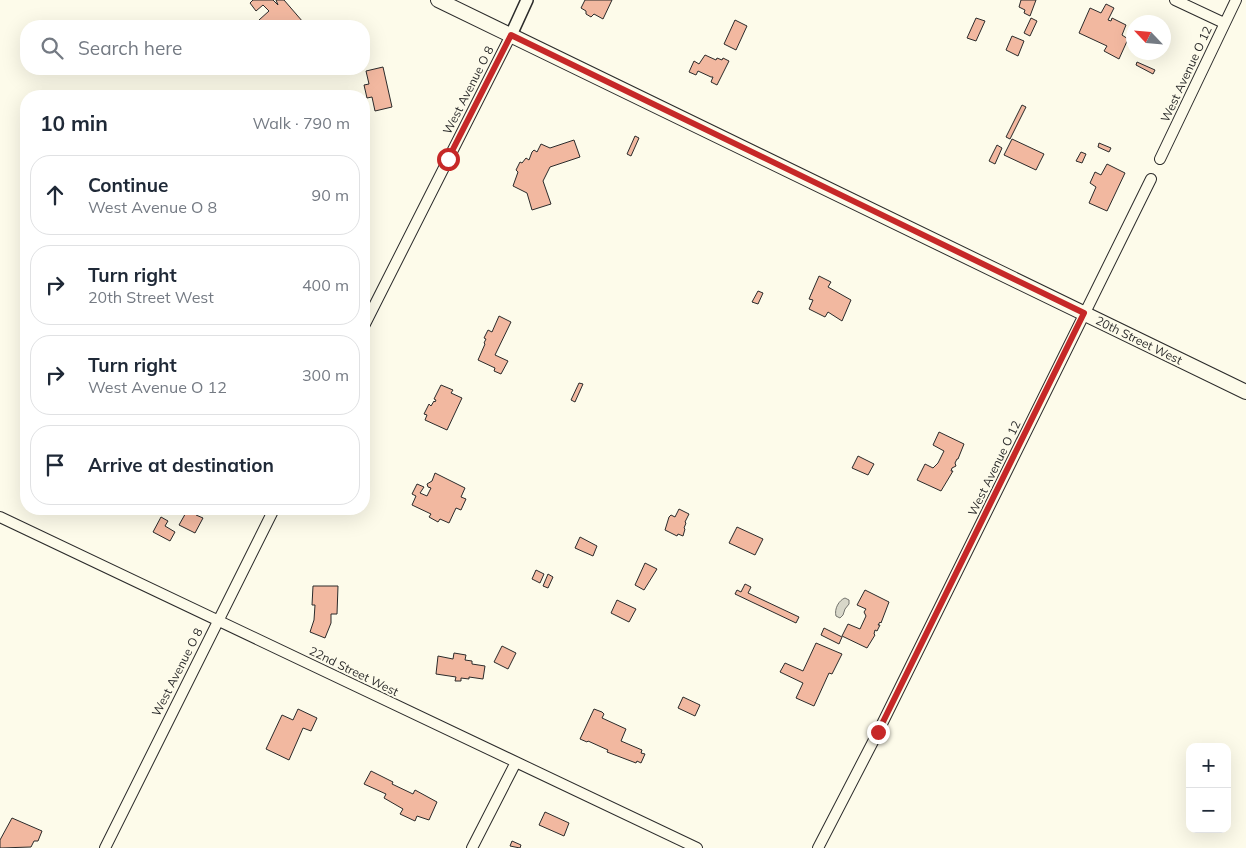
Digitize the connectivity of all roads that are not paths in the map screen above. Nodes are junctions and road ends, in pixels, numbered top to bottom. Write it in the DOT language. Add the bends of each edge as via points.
graph roads {
  1 [pos="438,0"];
  2 [pos="527,0"];
  3 [pos="1175,0"];
  4 [pos="1236,0"];
  5 [pos="1224,23"];
  6 [pos="511,35"];
  7 [pos="1160,159"];
  8 [pos="1151,179"];
  9 [pos="1084,313"];
  10 [pos="370,314"];
  11 [pos="1246,392"];
  12 [pos="271,515"];
  13 [pos="0,517"];
  14 [pos="219,620"];
  15 [pos="516,762"];
  16 [pos="104,848"];
  17 [pos="472,848"];
  18 [pos="697,848"];
  19 [pos="818,848"];
  1 -- 6 [label="main road, 20th Street West"];
  2 -- 6 [label="street, West Avenue O 8"];
  3 -- 5 [label="street"];
  4 -- 5 [label="street, West Avenue O 12"];
  5 -- 7 [label="street, West Avenue O 12"];
  6 -- 9 [label="main road, 20th Street West"];
  6 -- 10 [label="street, West Avenue O 8"];
  8 -- 9 [label="street, West Avenue O 12"];
  9 -- 11 [label="main road, 20th Street West"];
  9 -- 19 [label="street, West Avenue O 12"];
  12 -- 14 [label="street, West Avenue O 8"];
  13 -- 14 [label="street, 22nd Street West"];
  14 -- 15 [label="street, 22nd Street West"];
  14 -- 16 [label="street, West Avenue O 8"];
  15 -- 17 [label="street"];
  15 -- 18 [label="street, 22nd Street West"];
}
